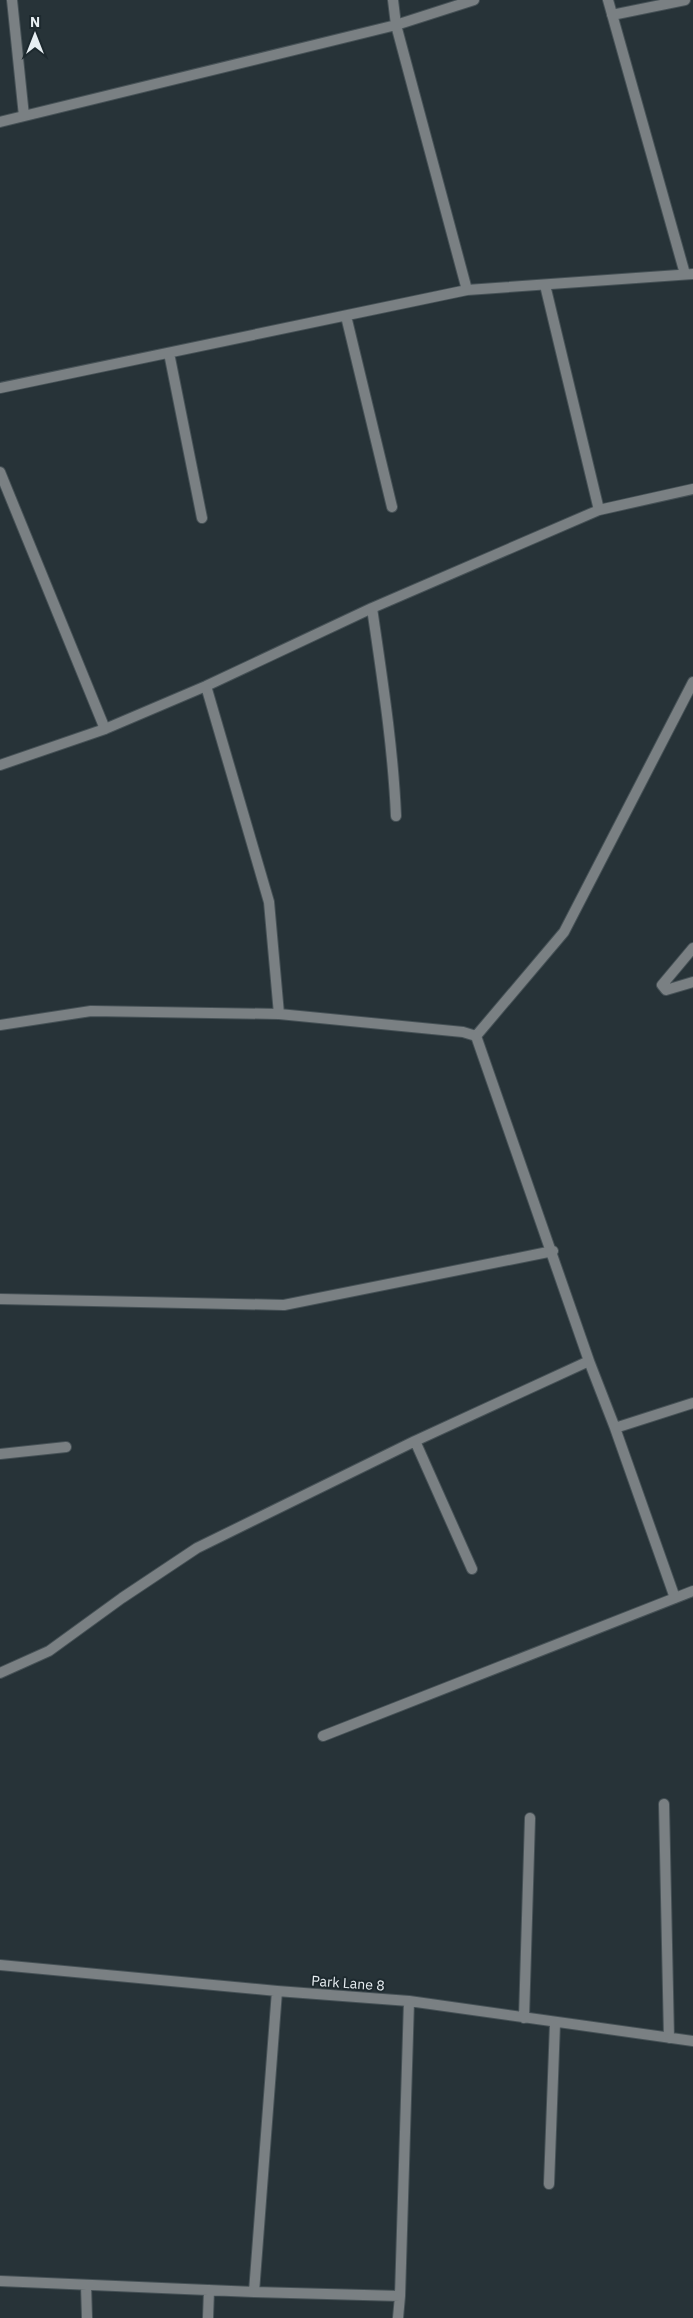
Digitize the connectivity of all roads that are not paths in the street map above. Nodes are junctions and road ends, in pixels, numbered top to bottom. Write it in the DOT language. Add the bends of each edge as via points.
graph roads {
  1 [pos="12,0"];
  2 [pos="393,0"];
  3 [pos="474,0"];
  4 [pos="608,0"];
  5 [pos="685,0"];
  6 [pos="612,15"];
  7 [pos="396,25"];
  8 [pos="24,116"];
  9 [pos="0,122"];
  10 [pos="689,274"];
  11 [pos="545,285"];
  12 [pos="467,290"];
  13 [pos="346,316"];
  14 [pos="169,353"];
  15 [pos="0,388"];
  16 [pos="0,472"];
  17 [pos="693,489"];
  18 [pos="392,507"];
  19 [pos="600,510"];
  20 [pos="202,518"];
  21 [pos="372,608"];
  22 [pos="693,682"];
  23 [pos="206,686"];
  24 [pos="105,729"];
  25 [pos="0,765"];
  26 [pos="396,816"];
  27 [pos="693,948"];
  28 [pos="693,982"];
  29 [pos="279,1014"];
  30 [pos="0,1025"];
  31 [pos="476,1036"];
  32 [pos="552,1251"];
  33 [pos="0,1300"];
  34 [pos="589,1361"];
  35 [pos="693,1403"];
  36 [pos="615,1428"];
  37 [pos="415,1441"];
  38 [pos="66,1447"];
  39 [pos="0,1454"];
  40 [pos="472,1569"];
  41 [pos="693,1591"];
  42 [pos="675,1598"];
  43 [pos="0,1673"];
  44 [pos="323,1736"];
  45 [pos="664,1804"];
  46 [pos="530,1818"];
  47 [pos="0,1965"];
  48 [pos="277,1992"];
  49 [pos="409,2001"];
  50 [pos="524,2018"];
  51 [pos="555,2023"];
  52 [pos="669,2038"];
  53 [pos="693,2041"];
  54 [pos="549,2184"];
  55 [pos="0,2281"];
  56 [pos="86,2285"];
  57 [pos="209,2290"];
  58 [pos="254,2292"];
  59 [pos="400,2296"];
  60 [pos="87,2318"];
  61 [pos="208,2318"];
  62 [pos="398,2318"];
  1 -- 8 [label="street"];
  2 -- 7 [label="street"];
  3 -- 7 [label="street"];
  4 -- 6 [label="street"];
  5 -- 6 [label="street"];
  6 -- 10 [label="street"];
  7 -- 8 [label="street"];
  7 -- 12 [label="street"];
  8 -- 9 [label="street"];
  10 -- 11 [label="street"];
  11 -- 12 [label="street"];
  11 -- 19 [label="street"];
  12 -- 13 [label="street"];
  13 -- 14 [label="street"];
  13 -- 18 [label="street"];
  14 -- 15 [label="street"];
  14 -- 20 [label="street"];
  16 -- 24 [label="street"];
  17 -- 19 [label="street"];
  19 -- 21 [label="street"];
  21 -- 23 [label="street"];
  21 -- 26 [label="street" via="394,767"];
  22 -- 31 [label="street" via="564,932"];
  23 -- 24 [label="street"];
  23 -- 29 [label="street" via="269,902"];
  24 -- 25 [label="street"];
  27 -- 28 [label="street" via="662,985 666,990"];
  29 -- 30 [label="street" via="91,1011"];
  29 -- 31 [label="street" via="463,1032"];
  31 -- 32 [label="street"];
  32 -- 33 [label="street" via="284,1305"];
  32 -- 34 [label="street"];
  34 -- 36 [label="street"];
  34 -- 37 [label="street"];
  35 -- 36 [label="street"];
  36 -- 42 [label="street"];
  37 -- 40 [label="street"];
  37 -- 43 [label="street" via="197,1548 49,1650"];
  38 -- 39 [label="street"];
  41 -- 42 [label="street"];
  42 -- 44 [label="street"];
  45 -- 52 [label="street"];
  46 -- 50 [label="street"];
  47 -- 48 [label="street, Park Lane 8"];
  48 -- 49 [label="street, Park Lane 8"];
  48 -- 58 [label="street"];
  49 -- 50 [label="street, Park Lane 8"];
  49 -- 59 [label="street"];
  50 -- 51 [label="street, Park Lane 8"];
  51 -- 52 [label="street, Park Lane 8"];
  51 -- 54 [label="street"];
  52 -- 53 [label="street, Park Lane 8"];
  55 -- 56 [label="street"];
  56 -- 57 [label="street"];
  56 -- 60 [label="street"];
  57 -- 58 [label="street"];
  57 -- 61 [label="street"];
  58 -- 59 [label="street"];
  59 -- 62 [label="street"];
}
